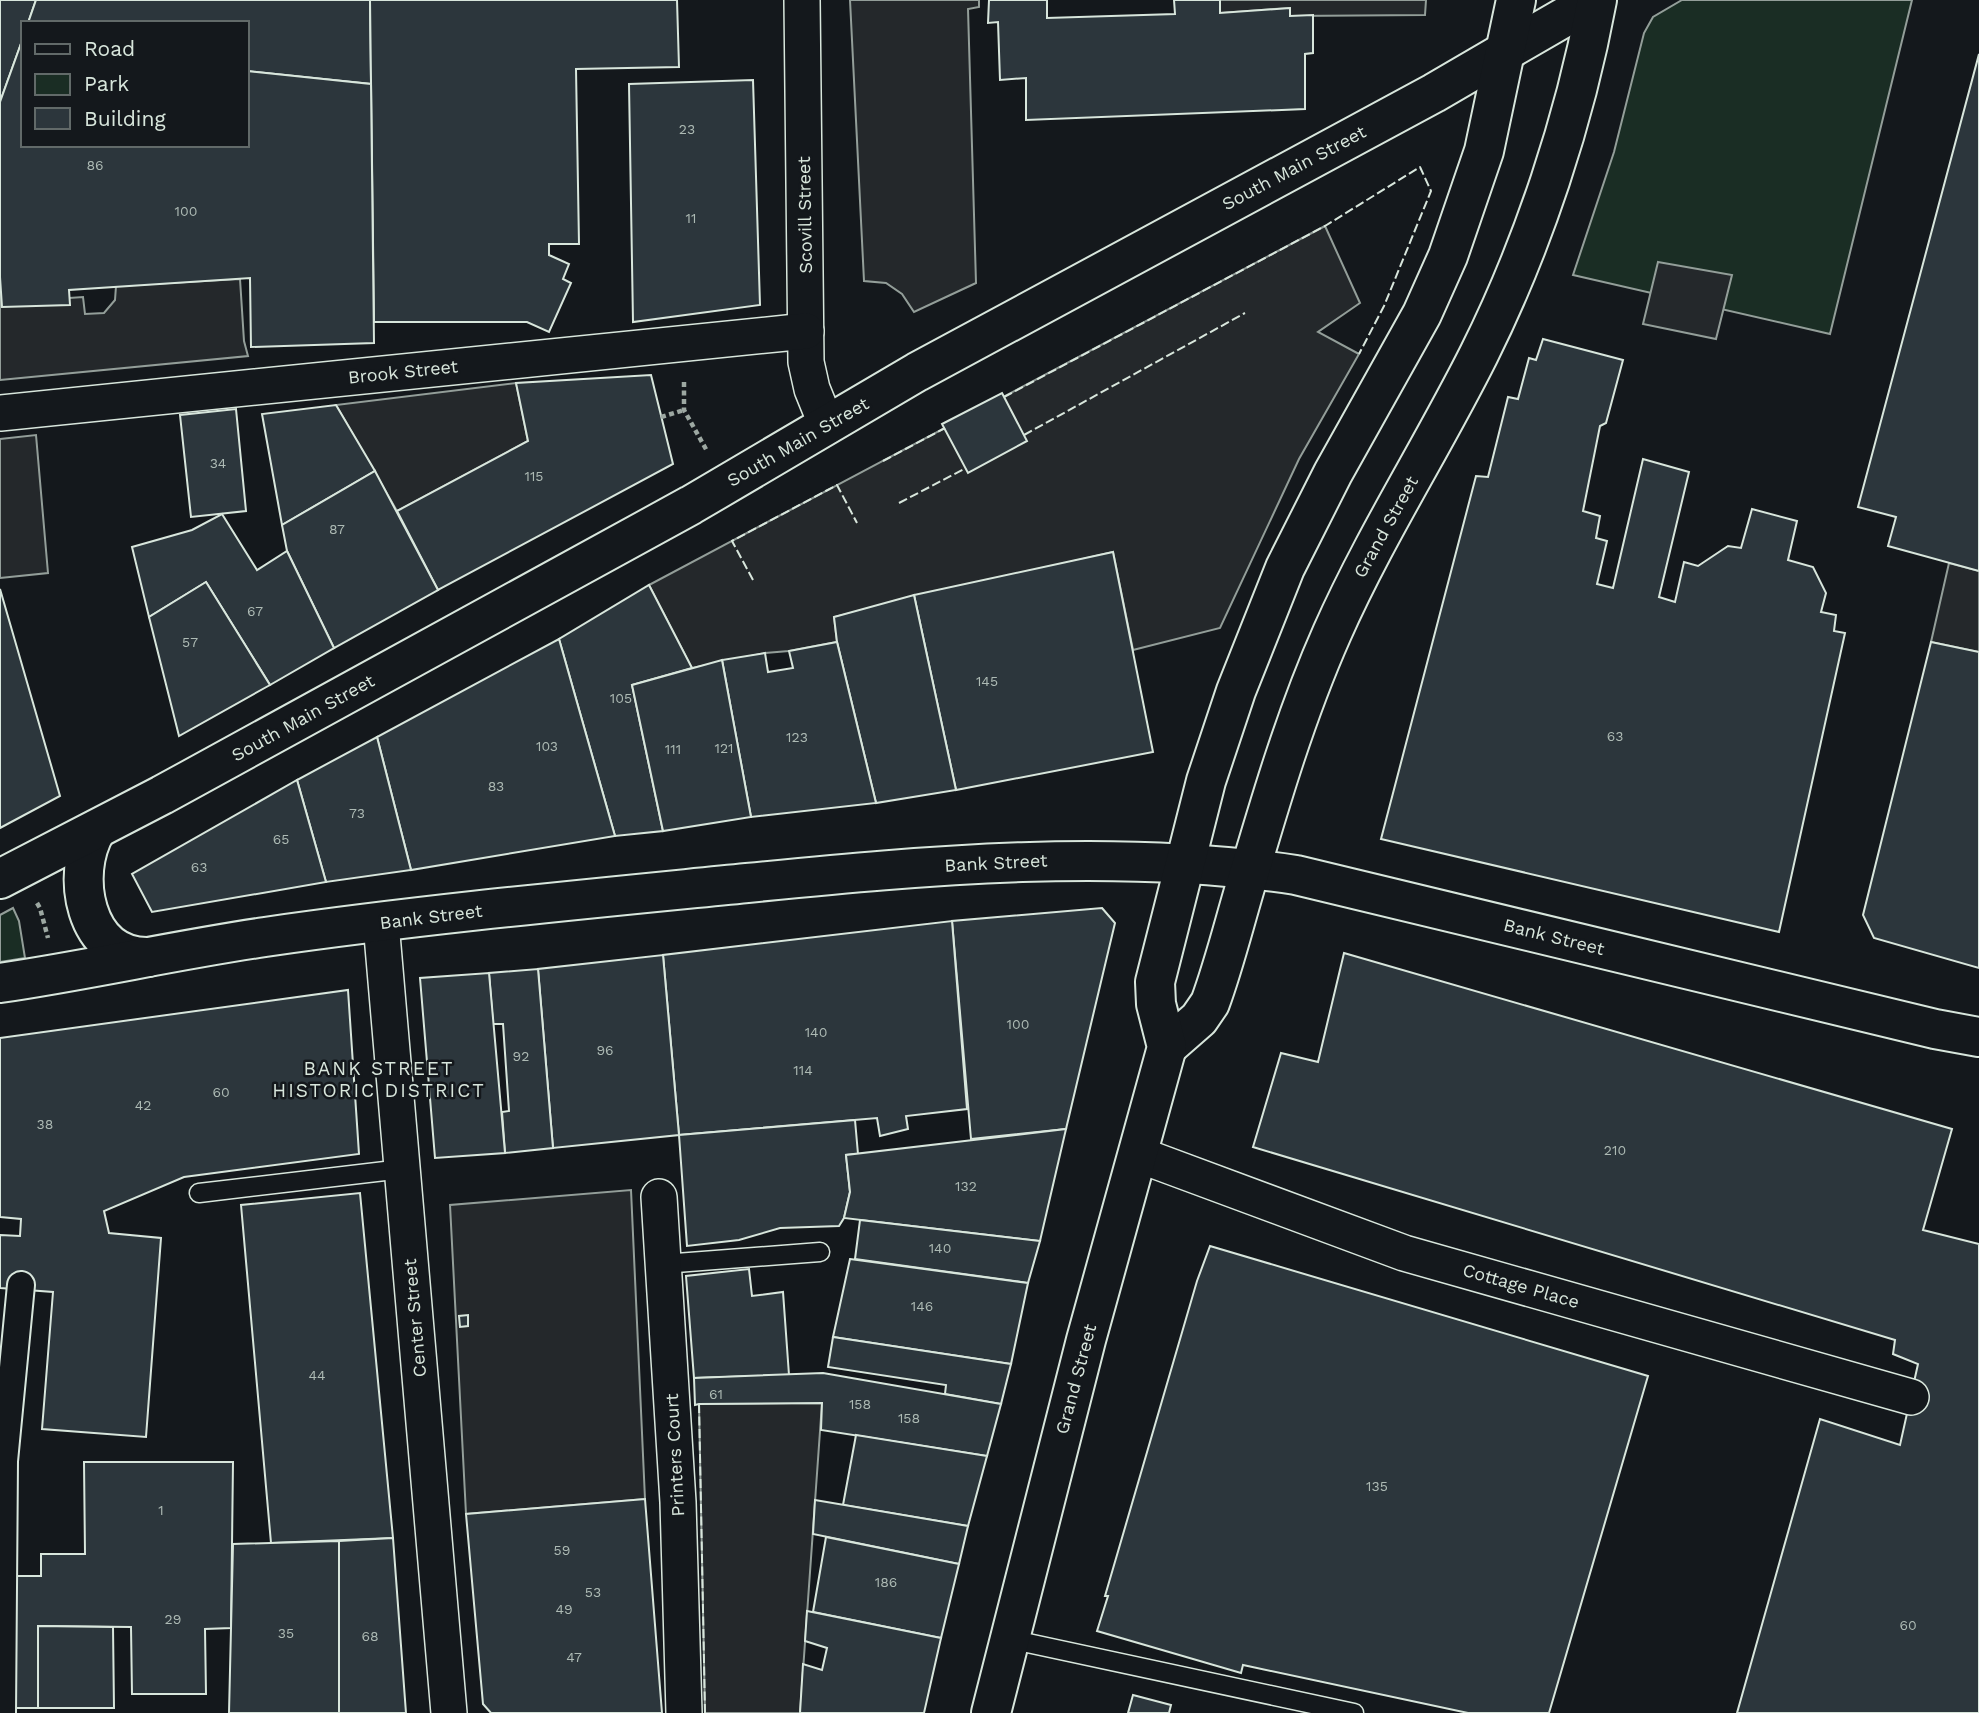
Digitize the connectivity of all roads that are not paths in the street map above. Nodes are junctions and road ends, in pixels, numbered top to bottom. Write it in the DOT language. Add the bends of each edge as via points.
graph roads {
  1 [pos="802,0"];
  2 [pos="1516,0"];
  3 [pos="1595,0"];
  4 [pos="1506,51"];
  5 [pos="806,331"];
  6 [pos="0,413"];
  7 [pos="827,426"];
  8 [pos="96,830"];
  9 [pos="1184,862"];
  10 [pos="1251,868"];
  11 [pos="15,888"];
  12 [pos="381,923"];
  13 [pos="150,957"];
  14 [pos="0,983"];
  15 [pos="1979,1037"];
  16 [pos="1167,1048"];
  17 [pos="1137,1154"];
  18 [pos="402,1169"];
  19 [pos="199,1193"];
  20 [pos="659,1197"];
  21 [pos="820,1252"];
  22 [pos="663,1264"];
  23 [pos="21,1285"];
  24 [pos="1911,1397"];
  25 [pos="3,1442"];
  26 [pos="1009,1639"];
  27 [pos="2,1713"];
  28 [pos="449,1713"];
  29 [pos="684,1713"];
  30 [pos="991,1713"];
  31 [pos="1354,1713"];
  1 -- 5 [label="street, Scovill Street"];
  2 -- 4 [label="main road, Grand Street"];
  3 -- 4 [label="main road, South Main Street"];
  3 -- 10 [label="main road, Grand Street" via="1563,134 1532,232 1480,353 1369,555 1330,637 1279,774"];
  4 -- 7 [label="main road, South Main Street" via="917,372"];
  4 -- 9 [label="main road, Grand Street" via="1484,151 1458,232 1422,314 1317,503 1275,591 1236,691"];
  5 -- 6 [label="street, Brook Street"];
  5 -- 7 [label="street, Scovill Street" via="808,374"];
  7 -- 8 [label="main road, South Main Street"];
  8 -- 11 [label="main road, South Main Street"];
  8 -- 13 [label="main road" via="82,874 92,920 116,949"];
  9 -- 10 [label="main road, Bank Street"];
  9 -- 12 [label="main road, Bank Street" via="973,863"];
  9 -- 16 [label="main road, Grand Street" via="1155,982"];
  10 -- 15 [label="main road, Bank Street"];
  10 -- 16 [label="main road, Grand Street" via="1210,1003"];
  12 -- 13 [label="main road, Bank Street"];
  12 -- 18 [label="street, Center Street"];
  13 -- 14 [label="main road, Bank Street"];
  16 -- 17 [label="main road, Grand Street"];
  17 -- 24 [label="street, Cottage Place" via="1404,1252"];
  17 -- 26 [label="main road, Grand Street"];
  18 -- 19 [label="lane"];
  18 -- 28 [label="street, Center Street"];
  20 -- 22 [label="street, Printers Court"];
  21 -- 22 [label="lane"];
  22 -- 29 [label="street, Printers Court" via="678,1502"];
  23 -- 25 [label="street"];
  25 -- 27 [label="street"];
  26 -- 30 [label="main road, Grand Street"];
  26 -- 31 [label="lane"];
}
